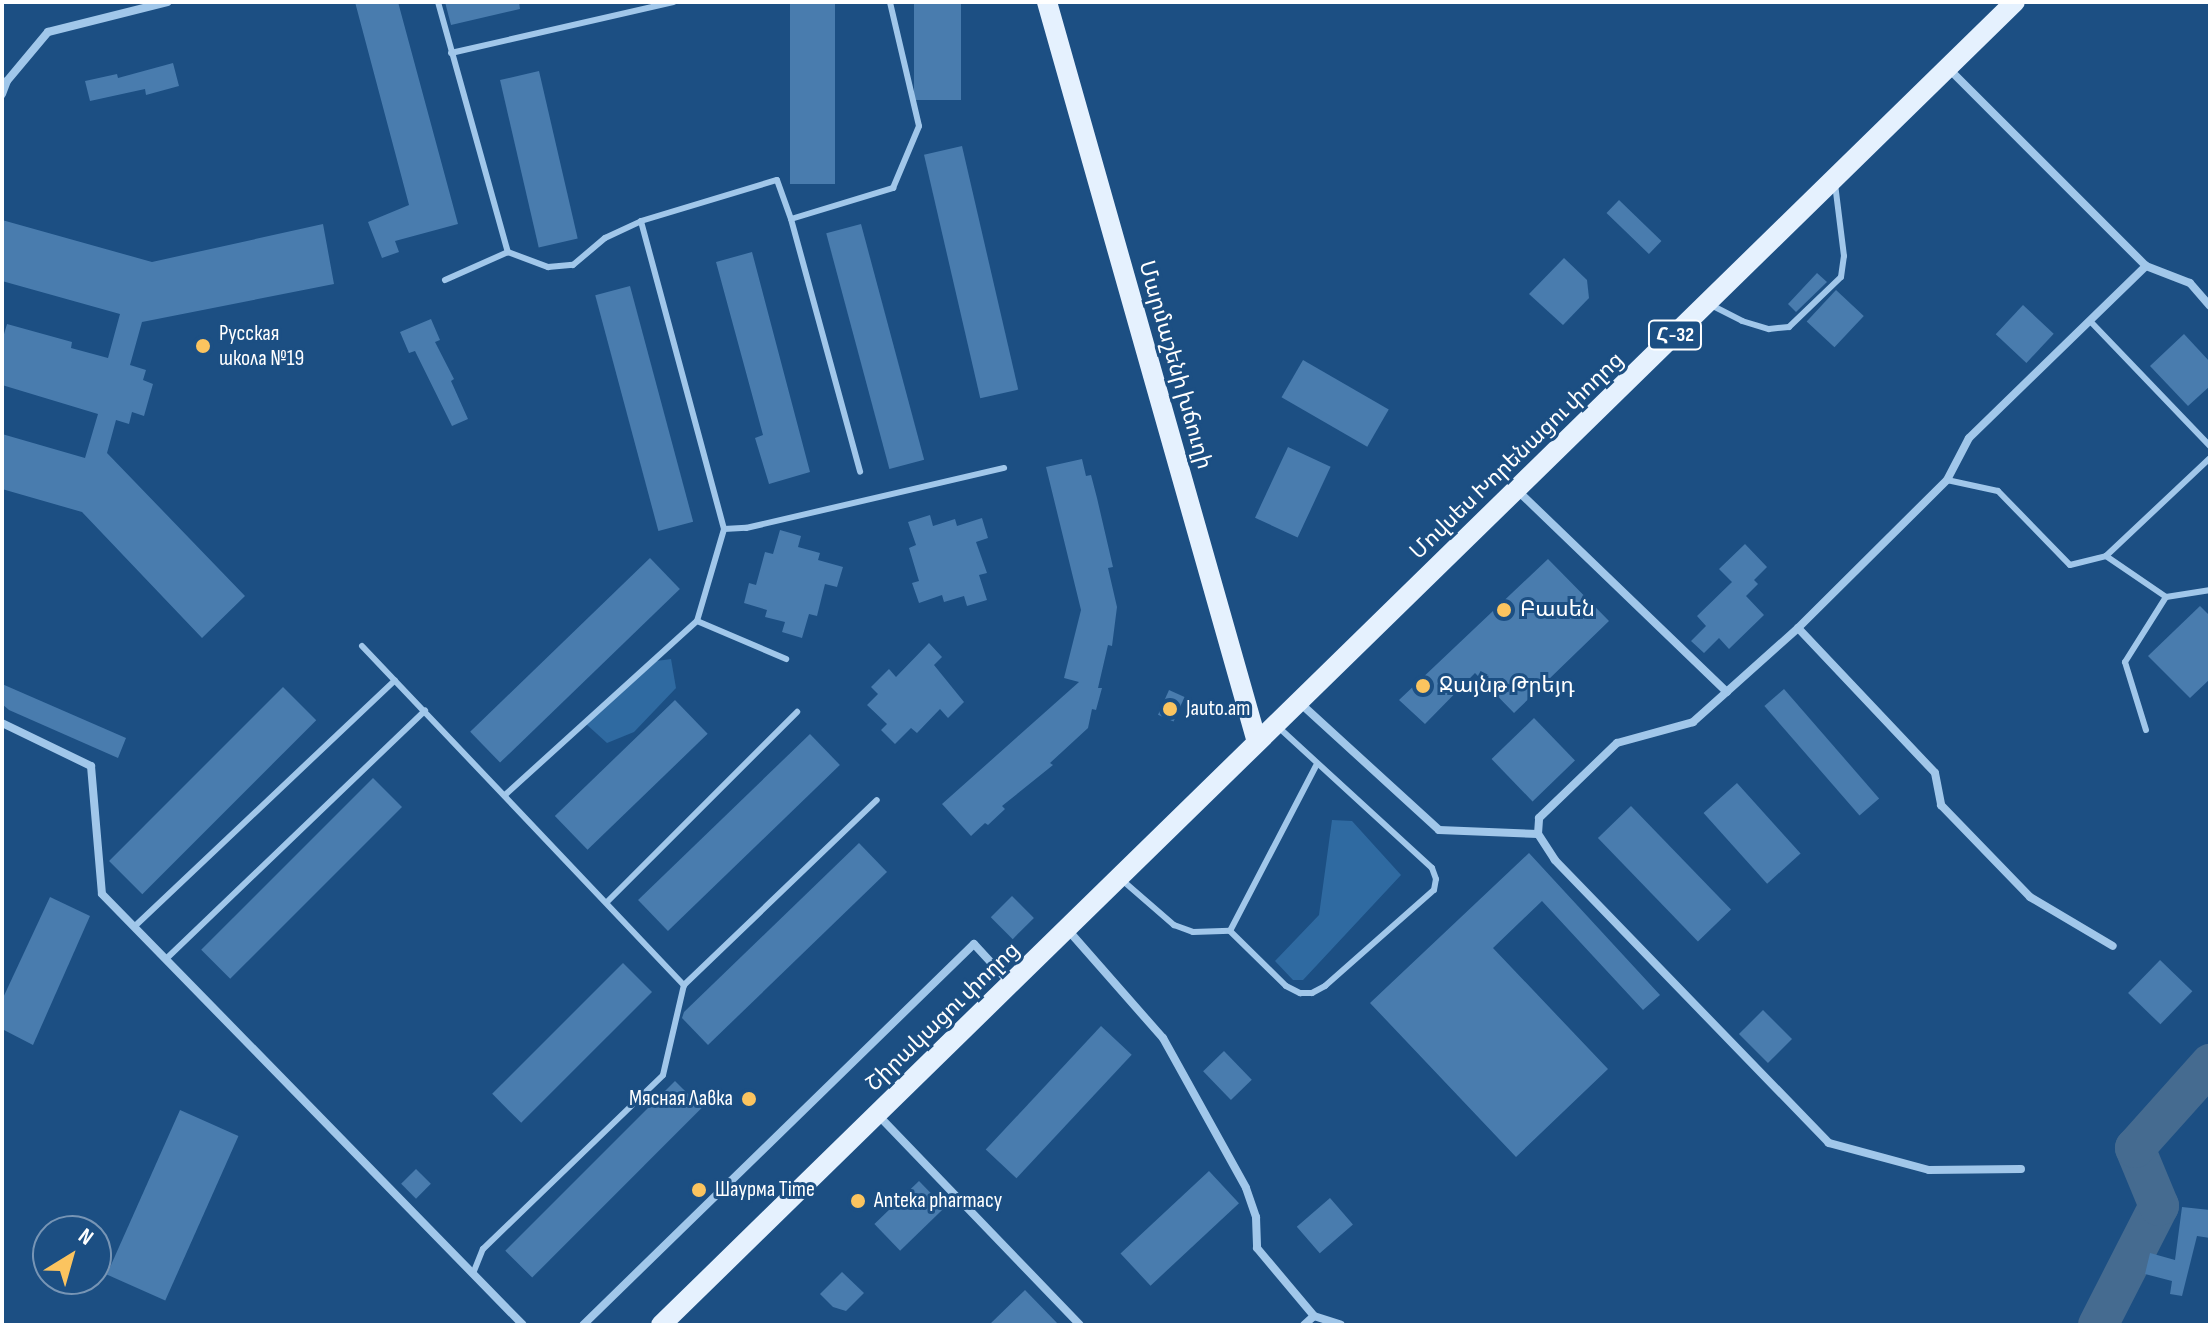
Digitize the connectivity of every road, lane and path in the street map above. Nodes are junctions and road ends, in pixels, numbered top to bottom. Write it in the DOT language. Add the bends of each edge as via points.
graph roads {
  1 [pos="167,2"];
  2 [pos="438,2"];
  3 [pos="673,2"];
  4 [pos="890,2"];
  5 [pos="1047,2"];
  6 [pos="2015,2"];
  7 [pos="451,53"];
  8 [pos="1947,68"];
  9 [pos="2,94"];
  10 [pos="1834,179"];
  11 [pos="791,219"];
  12 [pos="641,221"];
  13 [pos="508,252"];
  14 [pos="2146,266"];
  15 [pos="445,280"];
  16 [pos="1708,303"];
  17 [pos="2210,306"];
  18 [pos="2091,322"];
  19 [pos="2210,446"];
  20 [pos="2210,458"];
  21 [pos="1004,468"];
  22 [pos="860,472"];
  23 [pos="1947,480"];
  24 [pos="1518,491"];
  25 [pos="724,529"];
  26 [pos="2106,556"];
  27 [pos="2210,590"];
  28 [pos="2166,597"];
  29 [pos="697,621"];
  30 [pos="1798,628"];
  31 [pos="362,646"];
  32 [pos="786,659"];
  33 [pos="395,680"];
  34 [pos="1727,692"];
  35 [pos="1299,702"];
  36 [pos="425,711"];
  37 [pos="797,712"];
  38 [pos="2,723"];
  39 [pos="1275,724"];
  40 [pos="2146,730"];
  41 [pos="1257,742"];
  42 [pos="1317,764"];
  43 [pos="505,795"];
  44 [pos="877,800"];
  45 [pos="1538,834"];
  46 [pos="1121,878"];
  47 [pos="607,902"];
  48 [pos="134,927"];
  49 [pos="1068,930"];
  50 [pos="1230,931"];
  51 [pos="2113,946"];
  52 [pos="166,959"];
  53 [pos="684,985"];
  54 [pos="1012,985"];
  55 [pos="877,1114"];
  56 [pos="2021,1169"];
  57 [pos="474,1271"];
  58 [pos="1314,1316"];
  59 [pos="523,1325"];
  60 [pos="583,1325"];
  61 [pos="661,1325"];
  62 [pos="1080,1325"];
  63 [pos="1304,1325"];
  64 [pos="1341,1325"];
  1 -- 9 [label="street" via="48,32"];
  2 -- 7 [label="lane"];
  3 -- 7 [label="lane"];
  4 -- 11 [label="lane" via="919,126 893,188"];
  5 -- 41 [label="main road, Մարմաշենի խճուղի"];
  6 -- 8 [label="main road, Մովսես Խորենացու փողոց / Հ-32"];
  7 -- 13 [label="lane"];
  8 -- 10 [label="main road, Մովսես Խորենացու փողոց / Հ-32"];
  8 -- 14 [label="street"];
  10 -- 16 [label="main road, Մովսես Խորենացու փողոց / Հ-32"];
  10 -- 16 [label="lane" via="1844,256 1841,277 1789,327 1769,329 1742,321"];
  11 -- 12 [label="lane" via="777,180"];
  11 -- 22 [label="lane"];
  12 -- 13 [label="lane" via="605,238 573,265 548,267"];
  12 -- 25 [label="lane"];
  13 -- 15 [label="lane"];
  14 -- 17 [label="street" via="2190,283"];
  14 -- 18 [label="street"];
  16 -- 24 [label="main road, Մովսես Խորենացու փողոց / Հ-32"];
  18 -- 19 [label="lane"];
  18 -- 23 [label="street" via="1969,438"];
  20 -- 26 [label="lane"];
  21 -- 25 [label="lane"];
  23 -- 26 [label="lane" via="1998,491 2070,565"];
  23 -- 30 [label="street"];
  24 -- 34 [label="street"];
  24 -- 35 [label="main road, Մովսես Խորենացու փողոց / Հ-32"];
  25 -- 29 [label="lane"];
  26 -- 28 [label="lane"];
  27 -- 28 [label="lane"];
  28 -- 40 [label="lane" via="2125,662"];
  29 -- 32 [label="lane"];
  29 -- 43 [label="lane"];
  30 -- 34 [label="street"];
  30 -- 51 [label="street" via="1935,773 1941,805 2030,897"];
  31 -- 33 [label="lane"];
  33 -- 36 [label="lane"];
  33 -- 48 [label="lane"];
  34 -- 45 [label="street" via="1693,722 1617,743 1539,818"];
  35 -- 39 [label="main road, Մովսես Խորենացու փողոց / Հ-32"];
  35 -- 45 [label="street" via="1439,830"];
  36 -- 43 [label="lane"];
  36 -- 52 [label="lane"];
  37 -- 47 [label="lane"];
  38 -- 48 [label="street" via="91,766 102,894"];
  39 -- 41 [label="main road, Մովսես Խորենացու փողոց / Հ-32"];
  39 -- 42 [label="lane"];
  41 -- 46 [label="main road, Շիրակացու փողոց"];
  42 -- 50 [label="lane"];
  42 -- 50 [label="lane" via="1432,868 1434,890 1312,993 1286,986"];
  43 -- 47 [label="lane"];
  44 -- 53 [label="lane"];
  45 -- 56 [label="street" via="1555,860 1829,1143 1929,1170"];
  46 -- 49 [label="main road, Շիրակացու փողոց"];
  46 -- 50 [label="lane" via="1174,925 1193,932"];
  47 -- 53 [label="lane"];
  48 -- 52 [label="street"];
  49 -- 54 [label="main road, Շիրակացու փողոց"];
  49 -- 58 [label="street" via="1163,1038 1246,1188 1256,1217 1257,1248"];
  52 -- 57 [label="street"];
  53 -- 57 [label="lane" via="663,1075 483,1249"];
  54 -- 55 [label="main road, Շիրակացու փողոց"];
  54 -- 60 [label="street" via="974,944"];
  55 -- 61 [label="main road, Շիրակացու փողոց"];
  55 -- 62 [label="street"];
  57 -- 59 [label="street"];
  58 -- 63 [label="street"];
  58 -- 64 [label="street"];
}
